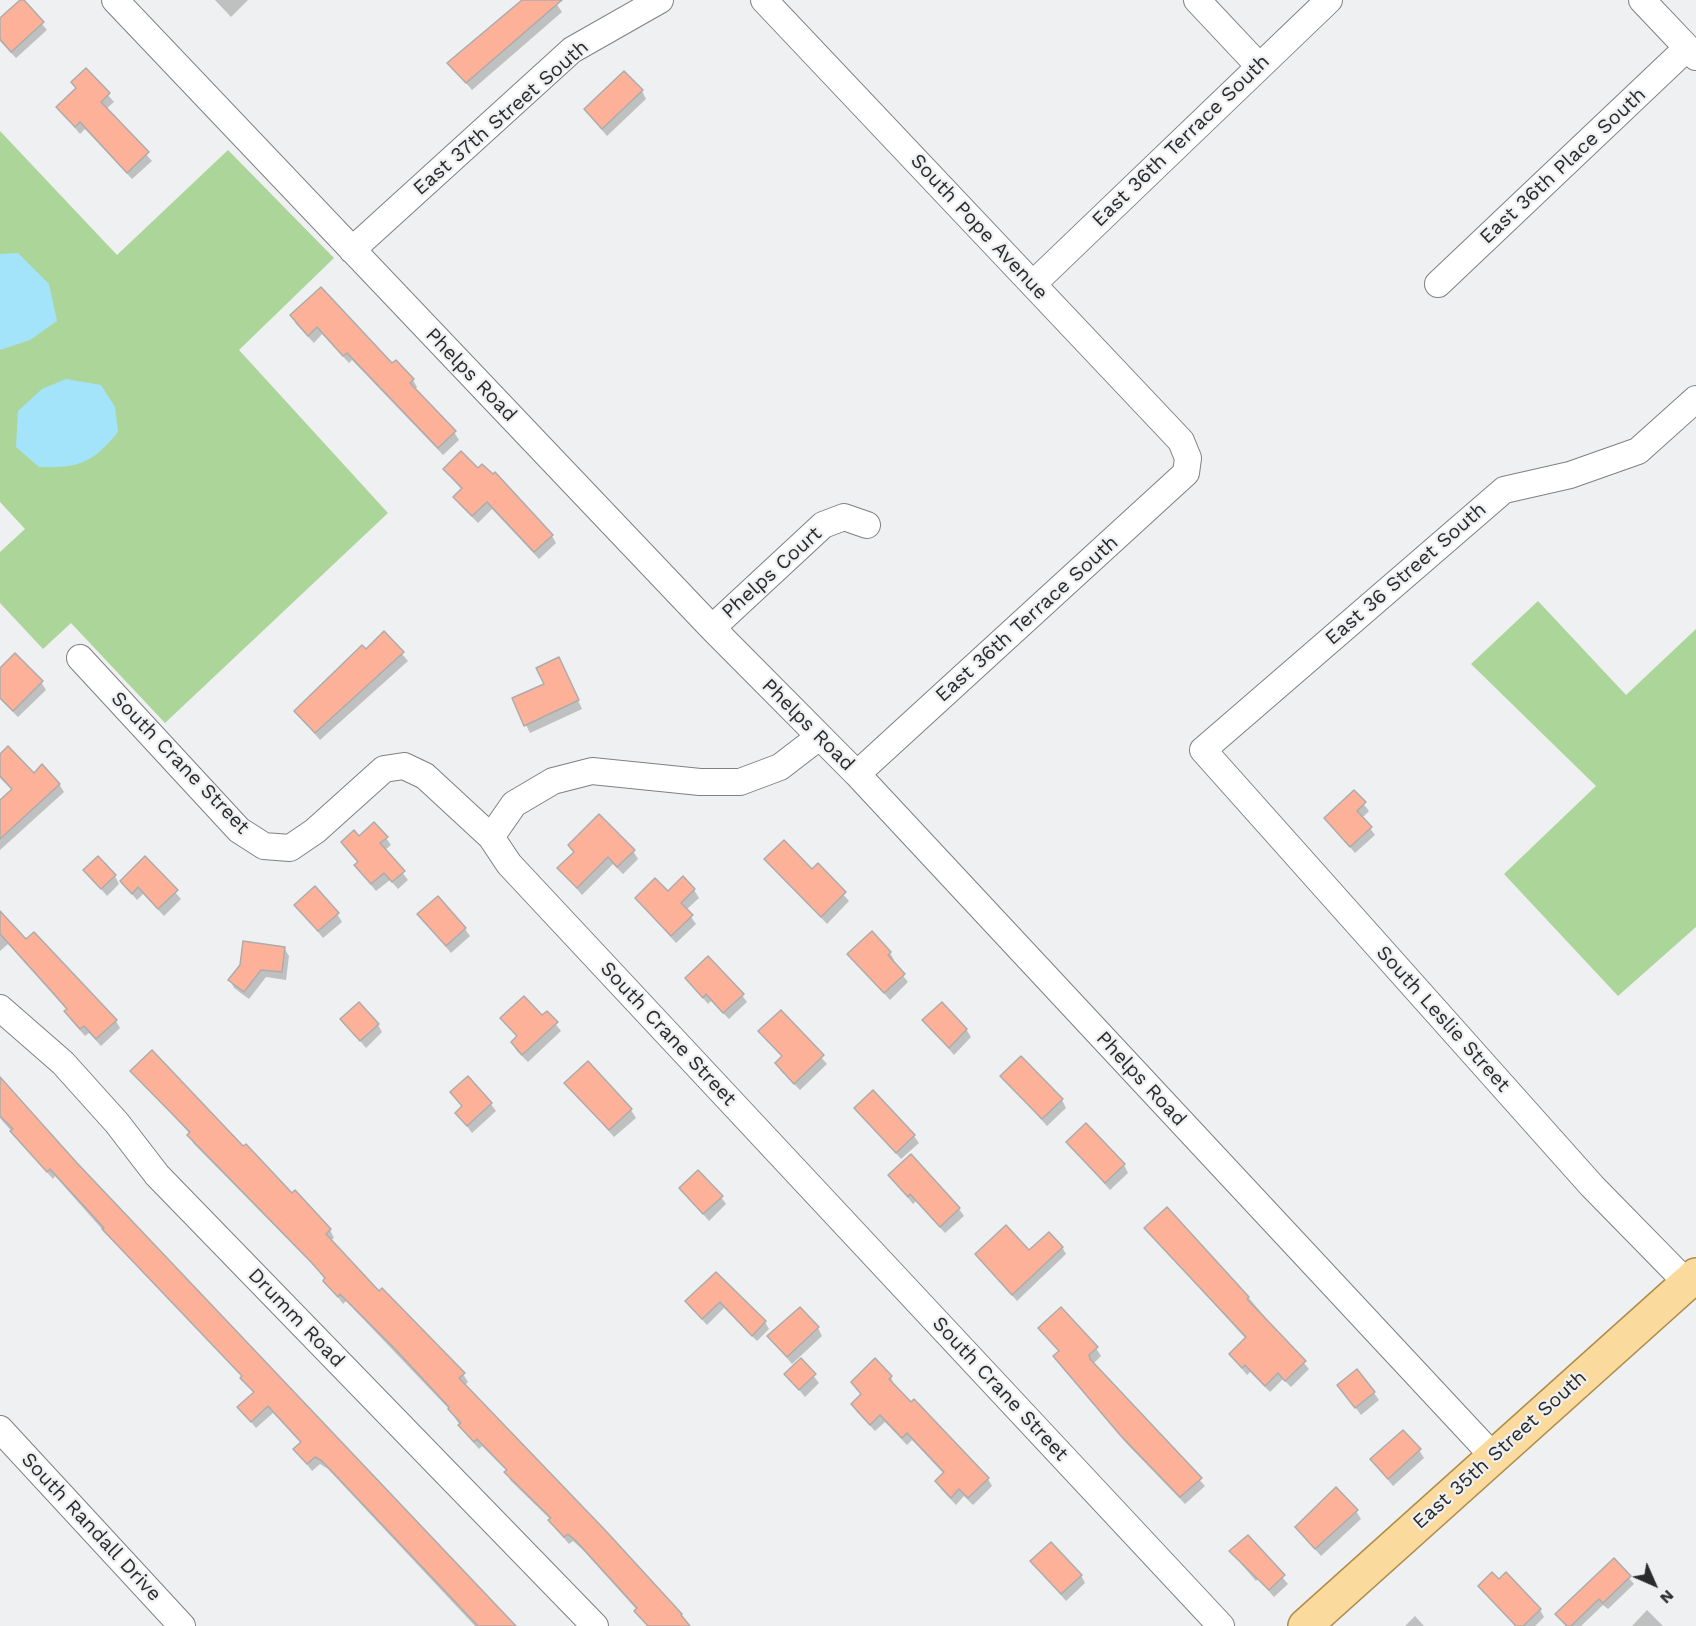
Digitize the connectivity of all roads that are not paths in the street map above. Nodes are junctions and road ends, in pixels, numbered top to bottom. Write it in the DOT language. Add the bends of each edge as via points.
graph roads {
  1 [pos="116,0"];
  2 [pos="660,0"];
  3 [pos="764,0"];
  4 [pos="1197,0"];
  5 [pos="1329,0"];
  6 [pos="1642,0"];
  7 [pos="1692,53"];
  8 [pos="1259,66"];
  9 [pos="352,250"];
  10 [pos="1033,284"];
  11 [pos="1438,284"];
  12 [pos="1696,399"];
  13 [pos="1188,458"];
  14 [pos="867,525"];
  15 [pos="712,628"];
  16 [pos="80,658"];
  17 [pos="819,737"];
  18 [pos="1203,750"];
  19 [pos="857,774"];
  20 [pos="492,837"];
  21 [pos="0,1008"];
  22 [pos="1691,1279"];
  23 [pos="0,1429"];
  24 [pos="1493,1456"];
  25 [pos="182,1626"];
  26 [pos="595,1626"];
  27 [pos="1221,1626"];
  28 [pos="1305,1626"];
  1 -- 9 [label="street, Phelps Road"];
  2 -- 9 [label="street, East 37th Street South" via="572,50"];
  3 -- 10 [label="street, South Pope Avenue"];
  4 -- 8 [label="street"];
  5 -- 8 [label="street, East 36th Terrace South"];
  6 -- 7 [label="street"];
  7 -- 11 [label="street, East 36th Place South"];
  8 -- 10 [label="street, East 36th Terrace South"];
  9 -- 15 [label="street, Phelps Road"];
  10 -- 13 [label="street, South Pope Avenue" via="1180,441"];
  12 -- 18 [label="street, East 36 Street South" via="1638,451 1570,475 1504,490"];
  13 -- 19 [label="street, East 36th Terrace South" via="1186,473"];
  14 -- 15 [label="street, Phelps Court" via="844,517 823,525"];
  15 -- 17 [label="street, Phelps Road"];
  16 -- 20 [label="street, South Crane Street" via="239,830 264,846 290,848 315,831 384,769 404,766 425,776"];
  17 -- 19 [label="street, Phelps Road"];
  17 -- 20 [label="street" via="780,767 740,782 592,771 553,781 514,804"];
  18 -- 22 [label="street, South Leslie Street" via="1592,1186"];
  19 -- 24 [label="street, Phelps Road"];
  20 -- 27 [label="street, South Crane Street" via="509,864"];
  21 -- 26 [label="street, Drumm Road" via="63,1063 157,1175"];
  22 -- 24 [label="main road, East 35th Street South"];
  23 -- 25 [label="street, South Randall Drive"];
  24 -- 28 [label="main road, East 35th Street South"];
}
